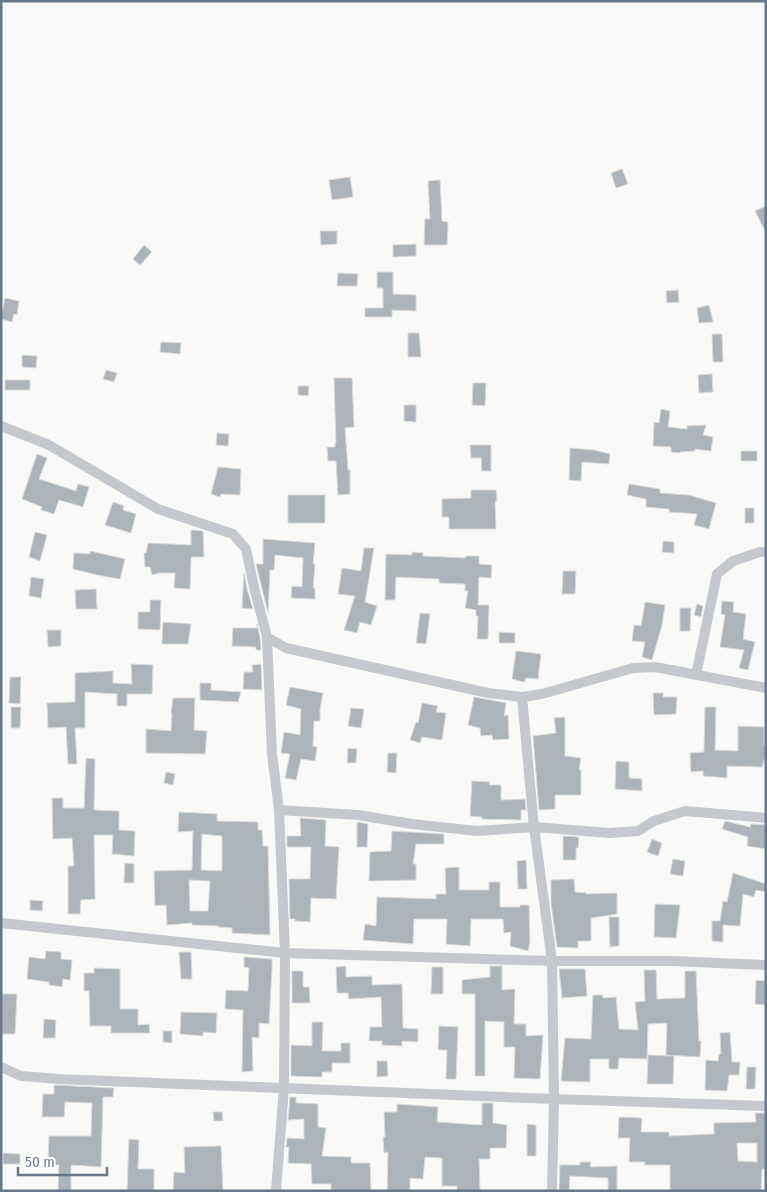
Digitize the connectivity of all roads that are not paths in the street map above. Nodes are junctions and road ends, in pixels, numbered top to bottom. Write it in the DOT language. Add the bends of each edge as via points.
graph roads {
  1 [pos="1,426"];
  2 [pos="766,552"];
  3 [pos="267,637"];
  4 [pos="696,675"];
  5 [pos="766,688"];
  6 [pos="522,697"];
  7 [pos="279,810"];
  8 [pos="766,818"];
  9 [pos="534,827"];
  10 [pos="1,923"];
  11 [pos="285,953"];
  12 [pos="552,962"];
  13 [pos="766,965"];
  14 [pos="1,1067"];
  15 [pos="284,1087"];
  16 [pos="554,1099"];
  17 [pos="766,1106"];
  18 [pos="276,1191"];
  19 [pos="552,1191"];
  1 -- 3 [label="street" via="50,445 158,509 233,534 246,549"];
  2 -- 4 [label="street" via="733,561 717,574"];
  3 -- 6 [label="street" via="286,648 488,693"];
  3 -- 7 [label="street" via="272,754"];
  4 -- 5 [label="street"];
  4 -- 6 [label="street" via="655,667 633,668"];
  6 -- 9 [label="street"];
  7 -- 9 [label="street" via="358,815 477,831"];
  7 -- 11 [label="street"];
  8 -- 9 [label="street" via="685,811 654,821 638,831 608,833"];
  9 -- 12 [label="street"];
  10 -- 11 [label="street"];
  11 -- 12 [label="street"];
  11 -- 15 [label="street"];
  12 -- 13 [label="street" via="672,961"];
  12 -- 16 [label="street"];
  14 -- 15 [label="street" via="21,1076"];
  15 -- 16 [label="street"];
  15 -- 18 [label="street"];
  16 -- 17 [label="street"];
  16 -- 19 [label="street"];
}
